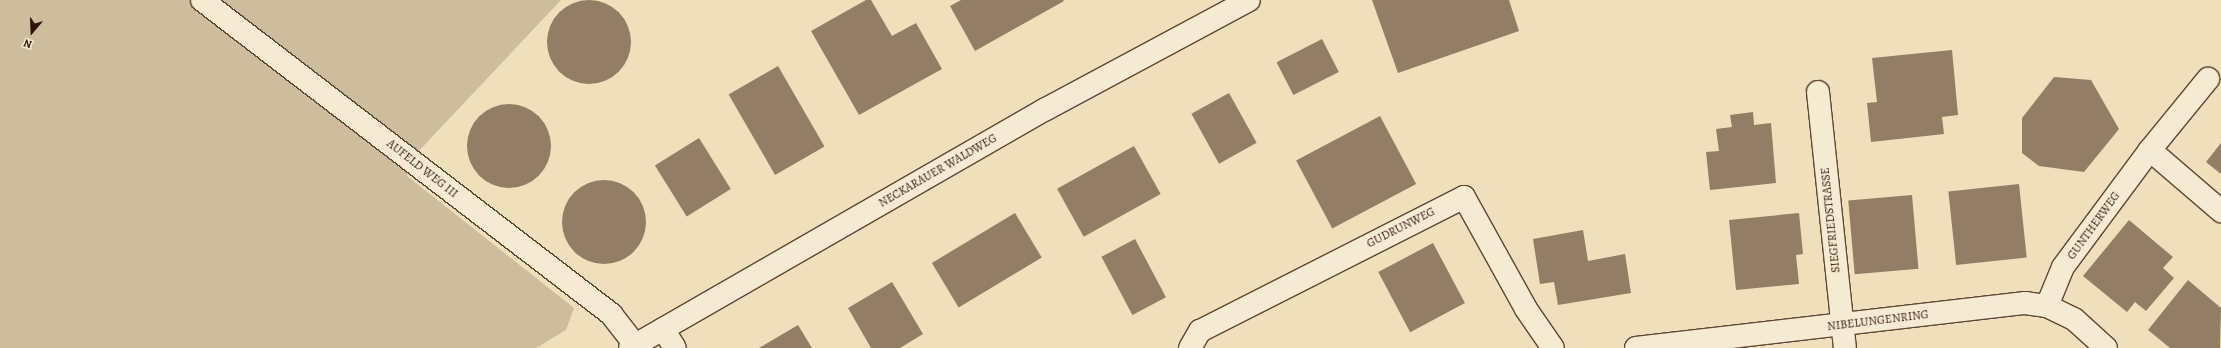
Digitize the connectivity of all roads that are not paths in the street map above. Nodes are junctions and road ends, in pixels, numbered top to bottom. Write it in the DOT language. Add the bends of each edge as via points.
graph roads {
  1 [pos="202,0"];
  2 [pos="1249,0"];
  3 [pos="2208,79"];
  4 [pos="1818,92"];
  5 [pos="2150,150"];
  6 [pos="2221,211"];
  7 [pos="2047,306"];
  8 [pos="1842,325"];
  9 [pos="663,328"];
  10 [pos="633,347"];
  11 [pos="675,348"];
  12 [pos="1190,348"];
  13 [pos="1553,348"];
  14 [pos="1636,348"];
  15 [pos="1845,348"];
  16 [pos="2106,348"];
  1 -- 10 [label="street, AUFELD WEG III" via="611,314"];
  2 -- 9 [label="street, NECKARAUER WALDWEG" via="1046,109"];
  3 -- 5 [label="street, GUNTHERWEG"];
  4 -- 8 [label="street, SIEGFRIEDSTRASSE"];
  5 -- 6 [label="street"];
  5 -- 7 [label="street, GUNTHERWEG" via="2063,267"];
  7 -- 8 [label="street, NIBELUNGENRING" via="2025,303"];
  7 -- 16 [label="street, NIBELUNGENRING" via="2074,319"];
  8 -- 14 [label="street, NIBELUNGENRING"];
  8 -- 15 [label="street, SIEGFRIEDSTRASSE"];
  9 -- 10 [label="street, NECKARAUER WALDWEG"];
  9 -- 11 [label="street"];
  12 -- 13 [label="street, GUDRUNWEG" via="1200,331 1464,197 1526,309"];
}
